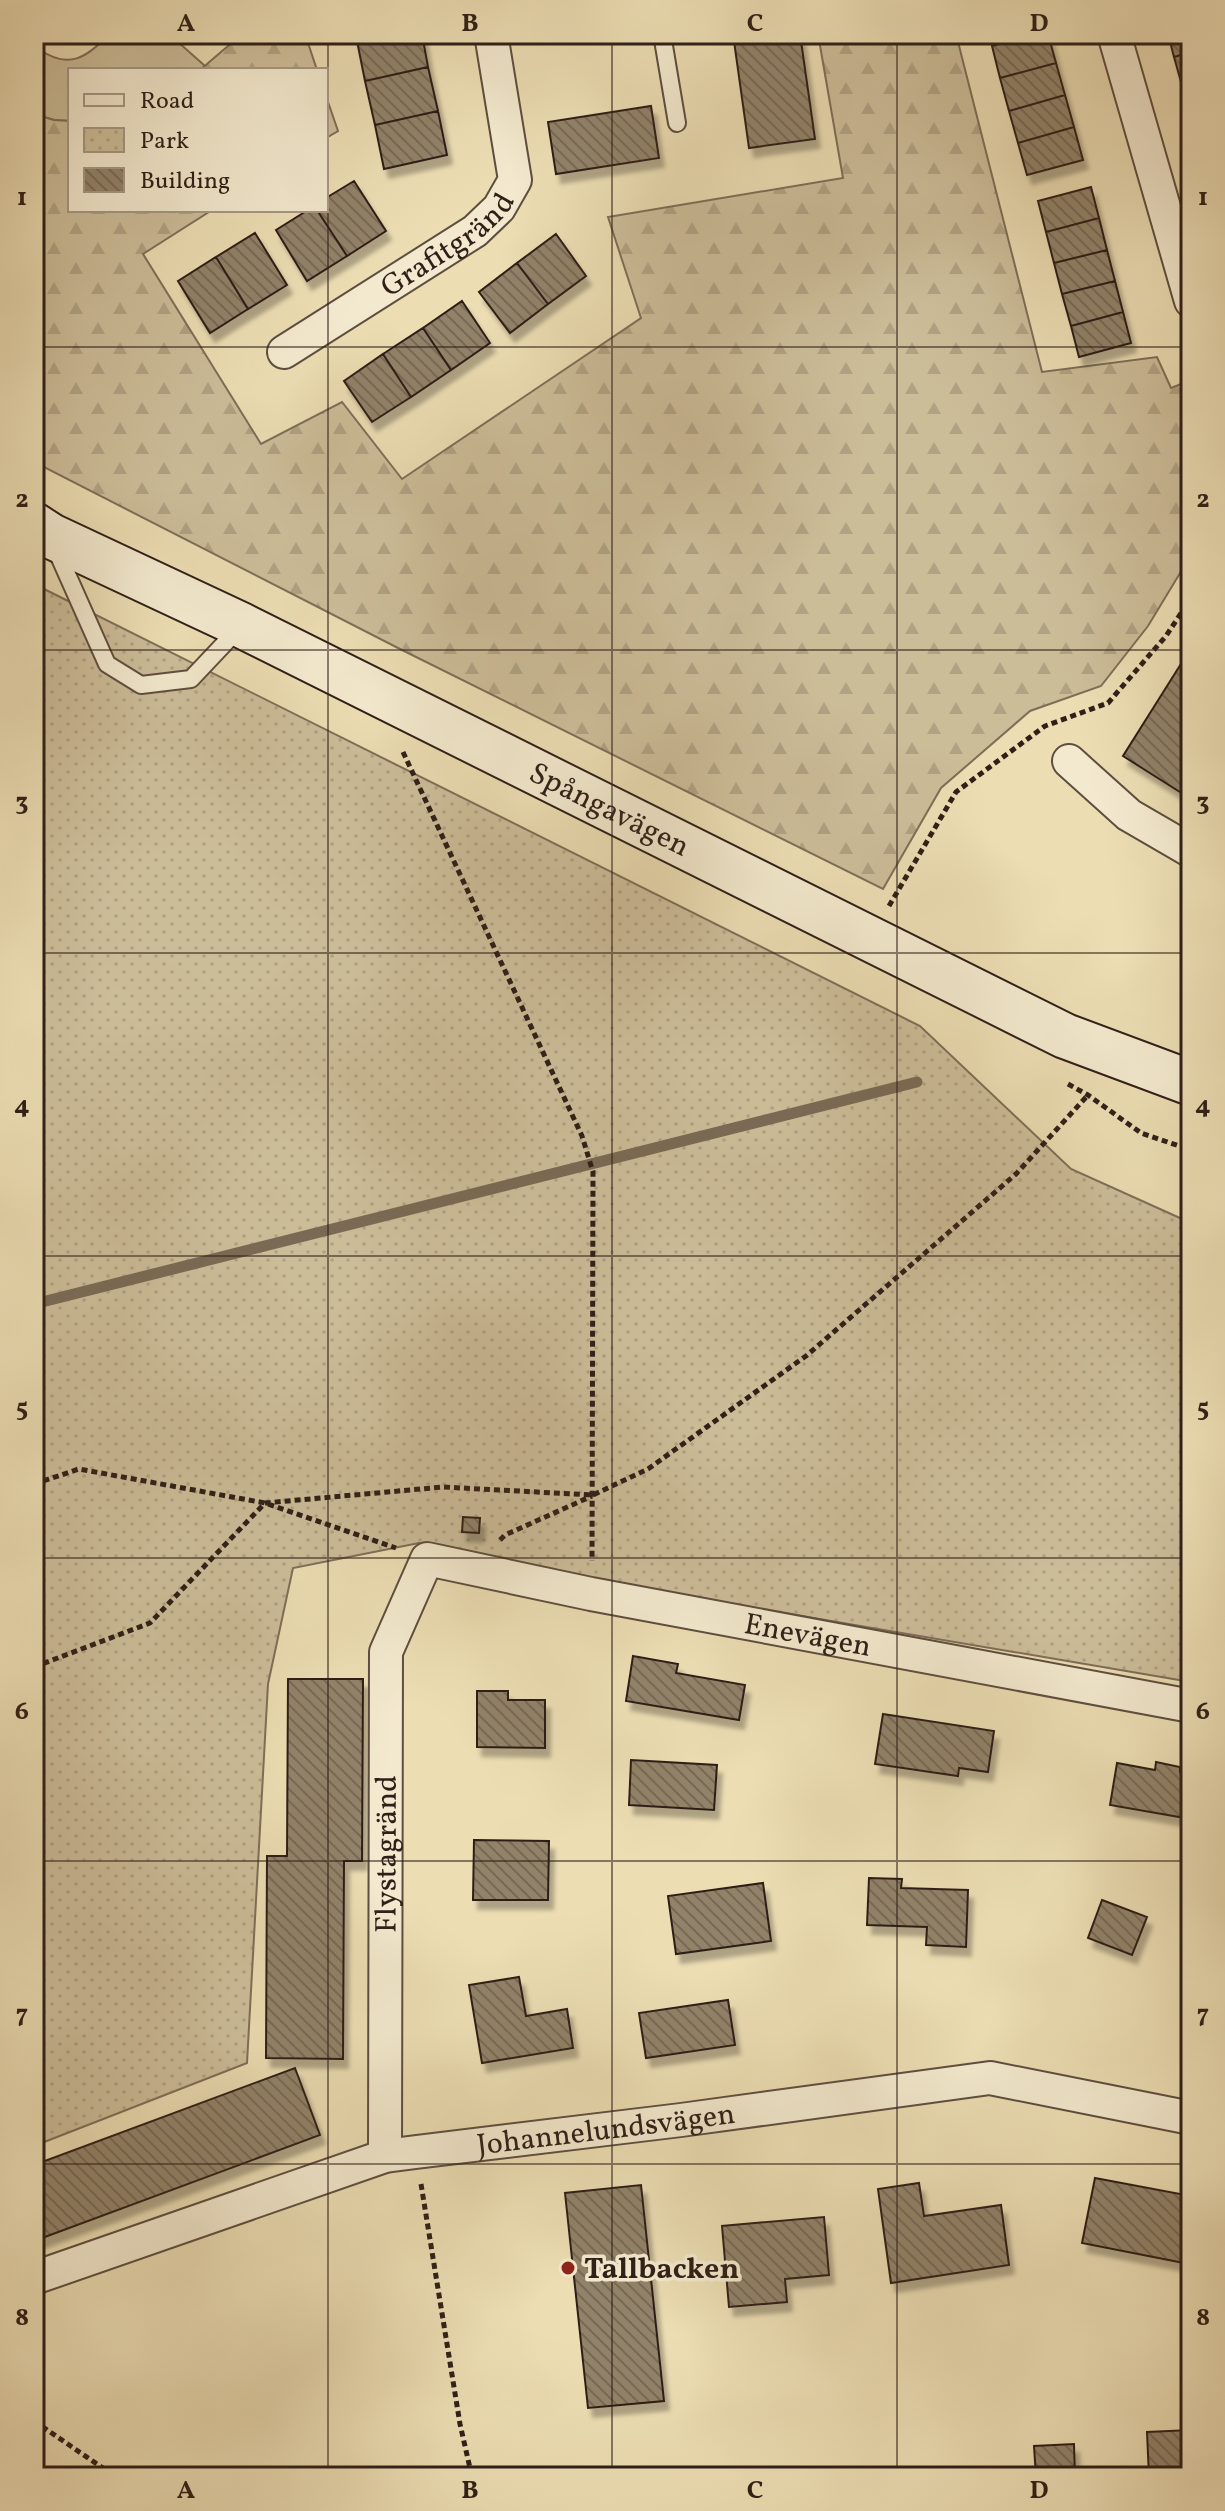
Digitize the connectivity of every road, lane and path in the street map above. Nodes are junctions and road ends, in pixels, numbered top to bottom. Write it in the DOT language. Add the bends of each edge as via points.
graph roads {
  1 [pos="39,34"];
  2 [pos="491,34"];
  3 [pos="662,34"];
  4 [pos="1114,34"];
  5 [pos="34,38"];
  6 [pos="677,123"];
  7 [pos="1191,301"];
  8 [pos="284,352"];
  9 [pos="42,530"];
  10 [pos="34,583"];
  11 [pos="34,609"];
  12 [pos="241,625"];
  13 [pos="401,747"];
  14 [pos="1069,761"];
  15 [pos="1191,851"];
  16 [pos="1191,1083"];
  17 [pos="1088,1095"];
  18 [pos="34,1484"];
  19 [pos="593,1495"];
  20 [pos="265,1503"];
  21 [pos="427,1559"];
  22 [pos="470,1568"];
  23 [pos="591,1594"];
  24 [pos="34,1667"];
  25 [pos="1191,1706"];
  26 [pos="1191,2118"];
  27 [pos="400,2154"];
  28 [pos="34,2278"];
  29 [pos="34,2421"];
  30 [pos="116,2477"];
  31 [pos="472,2477"];
  1 -- 5 [label="path"];
  2 -- 8 [label="street, Grafitgränd" via="515,180 499,208 475,231"];
  3 -- 6 [label="lane"];
  4 -- 7 [label="street"];
  9 -- 12 [label="street, Spångavägen"];
  9 -- 12 [label="lane" via="107,664 141,685 191,679"];
  10 -- 11 [label="path" via="41,599"];
  12 -- 16 [label="street, Spångavägen" via="1065,1036"];
  13 -- 19 [label="path" via="582,1136 593,1172"];
  14 -- 15 [label="street" via="1129,815"];
  17 -- 19 [label="path" via="1016,1174 806,1356 648,1469"];
  18 -- 20 [label="path" via="79,1469"];
  19 -- 20 [label="path" via="443,1487"];
  19 -- 22 [label="path" via="505,1535"];
  19 -- 23 [label="path"];
  20 -- 21 [label="path"];
  20 -- 24 [label="path" via="150,1623"];
  21 -- 22 [label="street, Enevägen"];
  21 -- 27 [label="street, Flystagränd" via="386,1652"];
  22 -- 23 [label="street, Enevägen"];
  23 -- 25 [label="street, Enevägen"];
  26 -- 27 [label="street, Johannelundsvägen" via="990,2078"];
  27 -- 28 [label="street, Johannelundsvägen"];
  27 -- 31 [label="path"];
  29 -- 30 [label="path"];
}
